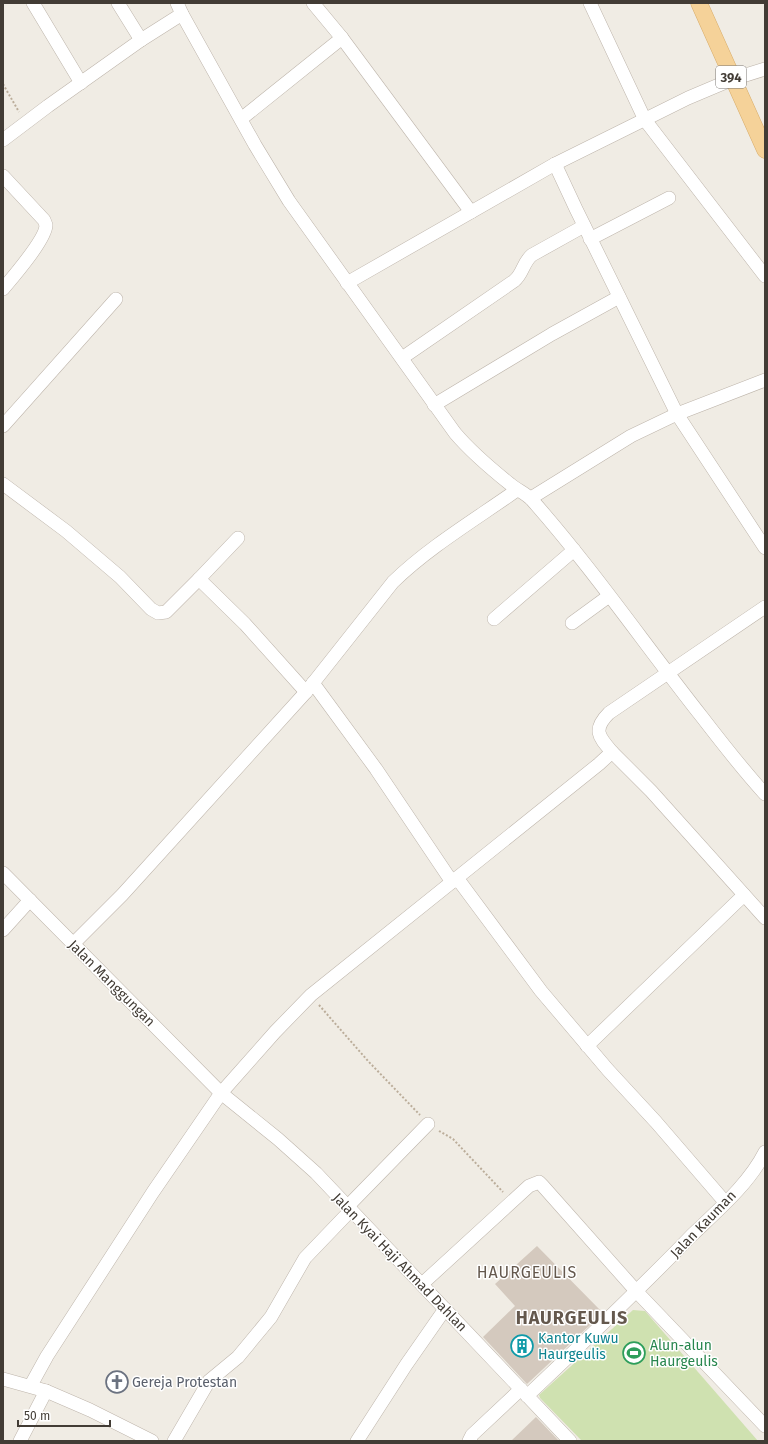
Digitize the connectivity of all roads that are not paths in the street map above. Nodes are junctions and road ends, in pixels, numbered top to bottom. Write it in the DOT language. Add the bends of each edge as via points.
graph roads {
  1 [pos="32,3"];
  2 [pos="118,3"];
  3 [pos="313,3"];
  4 [pos="590,3"];
  5 [pos="699,3"];
  6 [pos="180,9"];
  7 [pos="342,38"];
  8 [pos="141,40"];
  9 [pos="765,69"];
  10 [pos="732,79"];
  11 [pos="81,83"];
  12 [pos="241,119"];
  13 [pos="645,120"];
  14 [pos="3,140"];
  15 [pos="765,150"];
  16 [pos="555,164"];
  17 [pos="3,176"];
  18 [pos="669,198"];
  19 [pos="471,212"];
  20 [pos="584,226"];
  21 [pos="590,239"];
  22 [pos="765,276"];
  23 [pos="346,283"];
  24 [pos="3,289"];
  25 [pos="619,297"];
  26 [pos="116,299"];
  27 [pos="402,358"];
  28 [pos="765,380"];
  29 [pos="434,405"];
  30 [pos="677,414"];
  31 [pos="3,426"];
  32 [pos="4,486"];
  33 [pos="517,490"];
  34 [pos="531,498"];
  35 [pos="238,538"];
  36 [pos="765,548"];
  37 [pos="574,550"];
  38 [pos="199,579"];
  39 [pos="609,596"];
  40 [pos="765,608"];
  41 [pos="494,619"];
  42 [pos="572,623"];
  43 [pos="668,674"];
  44 [pos="309,687"];
  45 [pos="612,752"];
  46 [pos="765,794"];
  47 [pos="3,873"];
  48 [pos="454,880"];
  49 [pos="744,895"];
  50 [pos="30,900"];
  51 [pos="765,918"];
  52 [pos="3,930"];
  53 [pos="74,944"];
  54 [pos="587,1046"];
  55 [pos="221,1093"];
  56 [pos="428,1124"];
  57 [pos="765,1152"];
  58 [pos="725,1202"];
  59 [pos="349,1208"];
  60 [pos="422,1284"];
  61 [pos="637,1292"];
  62 [pos="445,1309"];
  63 [pos="3,1379"];
  64 [pos="31,1386"];
  65 [pos="46,1391"];
  66 [pos="524,1392"];
  67 [pos="765,1426"];
  68 [pos="20,1441"];
  69 [pos="152,1441"];
  70 [pos="174,1441"];
  71 [pos="357,1441"];
  72 [pos="470,1441"];
  73 [pos="570,1441"];
  1 -- 11 [label="street"];
  2 -- 8 [label="street"];
  3 -- 7 [label="street"];
  4 -- 13 [label="street"];
  5 -- 10 [label="main road, 394"];
  6 -- 8 [label="street"];
  6 -- 12 [label="street"];
  7 -- 12 [label="street"];
  7 -- 19 [label="street"];
  8 -- 11 [label="street"];
  9 -- 10 [label="street"];
  10 -- 13 [label="street"];
  10 -- 15 [label="main road, 394"];
  11 -- 14 [label="street"];
  12 -- 23 [label="street" via="289,201"];
  13 -- 16 [label="street"];
  13 -- 22 [label="street"];
  16 -- 19 [label="street"];
  16 -- 20 [label="street"];
  17 -- 24 [label="street" via="46,225 44,235"];
  18 -- 21 [label="street"];
  19 -- 23 [label="street"];
  20 -- 21 [label="street"];
  20 -- 27 [label="street" via="532,255 518,278"];
  21 -- 25 [label="street"];
  23 -- 27 [label="street"];
  25 -- 29 [label="street"];
  25 -- 30 [label="street"];
  26 -- 31 [label="street"];
  27 -- 29 [label="street"];
  28 -- 30 [label="street"];
  29 -- 33 [label="street" via="470,450"];
  30 -- 34 [label="street" via="630,436"];
  30 -- 36 [label="street"];
  32 -- 38 [label="street" via="66,531 158,613 166,612"];
  33 -- 34 [label="street"];
  33 -- 44 [label="street" via="406,569"];
  34 -- 37 [label="street"];
  35 -- 38 [label="street"];
  37 -- 39 [label="street"];
  37 -- 41 [label="street"];
  38 -- 44 [label="street"];
  39 -- 42 [label="street"];
  39 -- 43 [label="street"];
  40 -- 43 [label="street"];
  43 -- 45 [label="street" via="603,719 598,732"];
  43 -- 46 [label="street"];
  44 -- 48 [label="street" via="376,769"];
  44 -- 53 [label="street" via="122,895"];
  45 -- 48 [label="street"];
  45 -- 49 [label="street" via="651,791"];
  47 -- 50 [label="street, Jalan Manggungan"];
  48 -- 54 [label="street"];
  48 -- 55 [label="street" via="310,995"];
  49 -- 51 [label="street"];
  49 -- 54 [label="street"];
  50 -- 52 [label="street"];
  50 -- 53 [label="street, Jalan Manggungan"];
  53 -- 55 [label="street, Jalan Manggungan"];
  54 -- 58 [label="street"];
  55 -- 59 [label="street, Jalan Kyai Haji Ahmad Dahlan" via="284,1144"];
  55 -- 64 [label="street" via="153,1192 47,1356"];
  56 -- 59 [label="street"];
  57 -- 58 [label="street, Jalan Kauman" via="754,1171"];
  58 -- 61 [label="street, Jalan Kauman"];
  59 -- 60 [label="street, Jalan Kyai Haji Ahmad Dahlan"];
  59 -- 70 [label="street" via="305,1258 271,1318 238,1357 209,1382"];
  60 -- 61 [label="street" via="529,1186 539,1182"];
  60 -- 62 [label="street, Jalan Kyai Haji Ahmad Dahlan"];
  61 -- 66 [label="street, Jalan Kauman"];
  61 -- 67 [label="street"];
  62 -- 66 [label="street, Jalan Kyai Haji Ahmad Dahlan"];
  62 -- 71 [label="street"];
  63 -- 64 [label="street"];
  64 -- 65 [label="street"];
  65 -- 68 [label="street"];
  65 -- 69 [label="street"];
  66 -- 72 [label="street, Jalan Kauman" via="472,1435"];
  66 -- 73 [label="street, Jalan Kyai Haji Ahmad Dahlan"];
}
